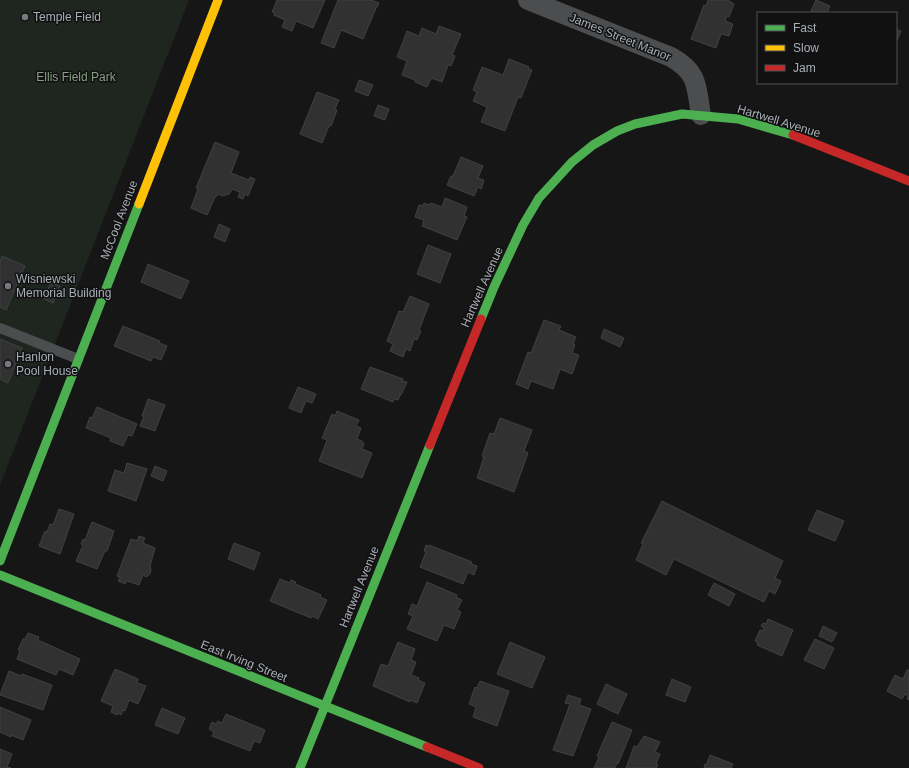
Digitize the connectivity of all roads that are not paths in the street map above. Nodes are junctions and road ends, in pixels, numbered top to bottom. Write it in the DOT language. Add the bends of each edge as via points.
graph roads {
  1 [pos="218,0"];
  2 [pos="528,0"];
  3 [pos="701,115"];
  4 [pos="909,181"];
  5 [pos="0,328"];
  6 [pos="78,359"];
  7 [pos="0,561"];
  8 [pos="0,575"];
  9 [pos="325,706"];
  10 [pos="300,768"];
  11 [pos="479,768"];
  1 -- 6 [label="street, McCool Avenue"];
  2 -- 3 [label="street, James Street Manor" via="684,64 696,83"];
  3 -- 4 [label="street, Hartwell Avenue" via="738,119 802,138"];
  3 -- 9 [label="street, Hartwell Avenue" via="682,114 634,124 617,131 593,145 572,162 539,198 494,287"];
  5 -- 6 [label="lane"];
  6 -- 7 [label="street, McCool Avenue"];
  8 -- 9 [label="street, East Irving Street"];
  9 -- 10 [label="street, Hartwell Avenue"];
  9 -- 11 [label="street, East Irving Street"];
}
